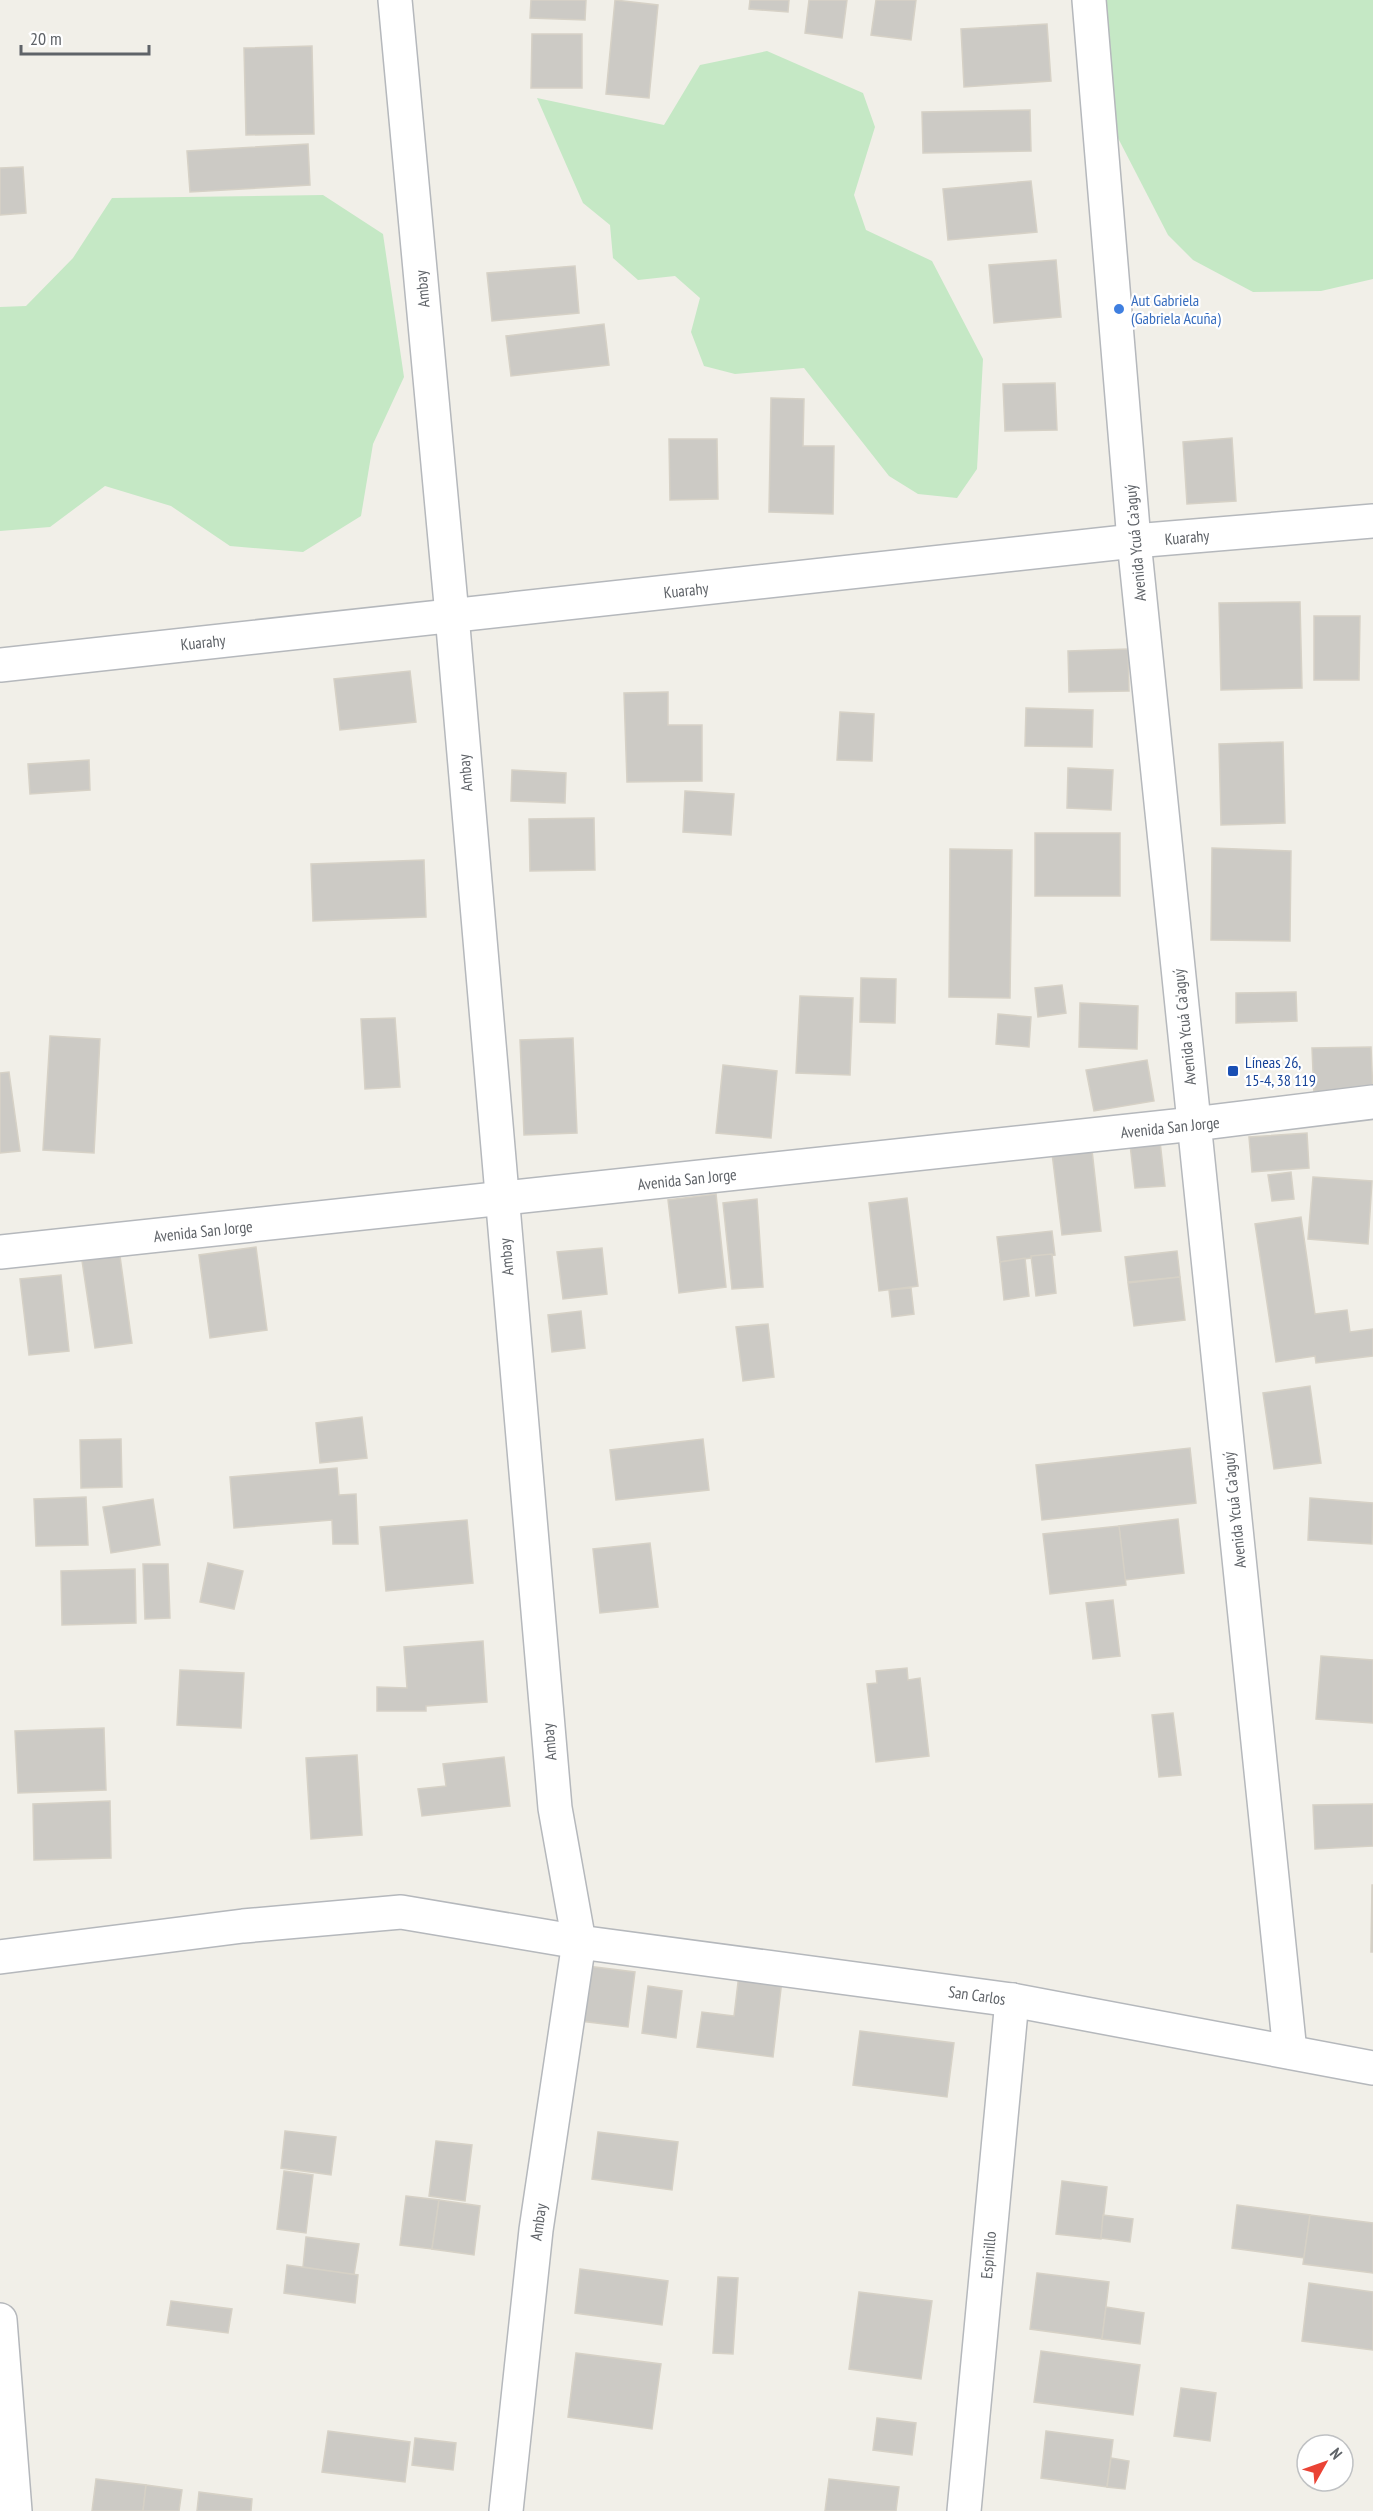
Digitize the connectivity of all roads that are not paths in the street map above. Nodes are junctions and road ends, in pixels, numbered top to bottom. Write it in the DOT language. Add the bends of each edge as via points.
graph roads {
  1 [pos="395,0"];
  2 [pos="1089,0"];
  3 [pos="1373,521"];
  4 [pos="1134,541"];
  5 [pos="452,615"];
  6 [pos="0,664"];
  7 [pos="1373,1102"];
  8 [pos="1194,1124"];
  9 [pos="501,1199"];
  10 [pos="0,1252"];
  11 [pos="579,1942"];
  12 [pos="0,1957"];
  13 [pos="1012,2000"];
  14 [pos="1290,2052"];
  15 [pos="1373,2068"];
  16 [pos="0,2320"];
  17 [pos="15,2511"];
  18 [pos="506,2511"];
  19 [pos="964,2511"];
  1 -- 5 [label="street, Ambay"];
  2 -- 4 [label="street, Avenida Ycuá Ca'aguý"];
  3 -- 4 [label="street, Kuarahy"];
  4 -- 5 [label="street, Kuarahy"];
  4 -- 8 [label="street, Avenida Ycuá Ca'aguý"];
  5 -- 6 [label="street, Kuarahy"];
  5 -- 9 [label="street, Ambay"];
  7 -- 8 [label="street, Avenida San Jorge"];
  8 -- 9 [label="street, Avenida San Jorge"];
  8 -- 14 [label="street, Avenida Ycuá Ca'aguý"];
  9 -- 10 [label="street, Avenida San Jorge"];
  9 -- 11 [label="street, Ambay" via="555,1808"];
  11 -- 12 [label="street, San Carlos" via="400,1912 243,1926"];
  11 -- 13 [label="street, San Carlos"];
  11 -- 18 [label="street, Ambay" via="536,2230"];
  13 -- 14 [label="street, San Carlos"];
  13 -- 19 [label="street, Espinillo"];
  14 -- 15 [label="street, San Carlos"];
  16 -- 17 [label="street"];
}
